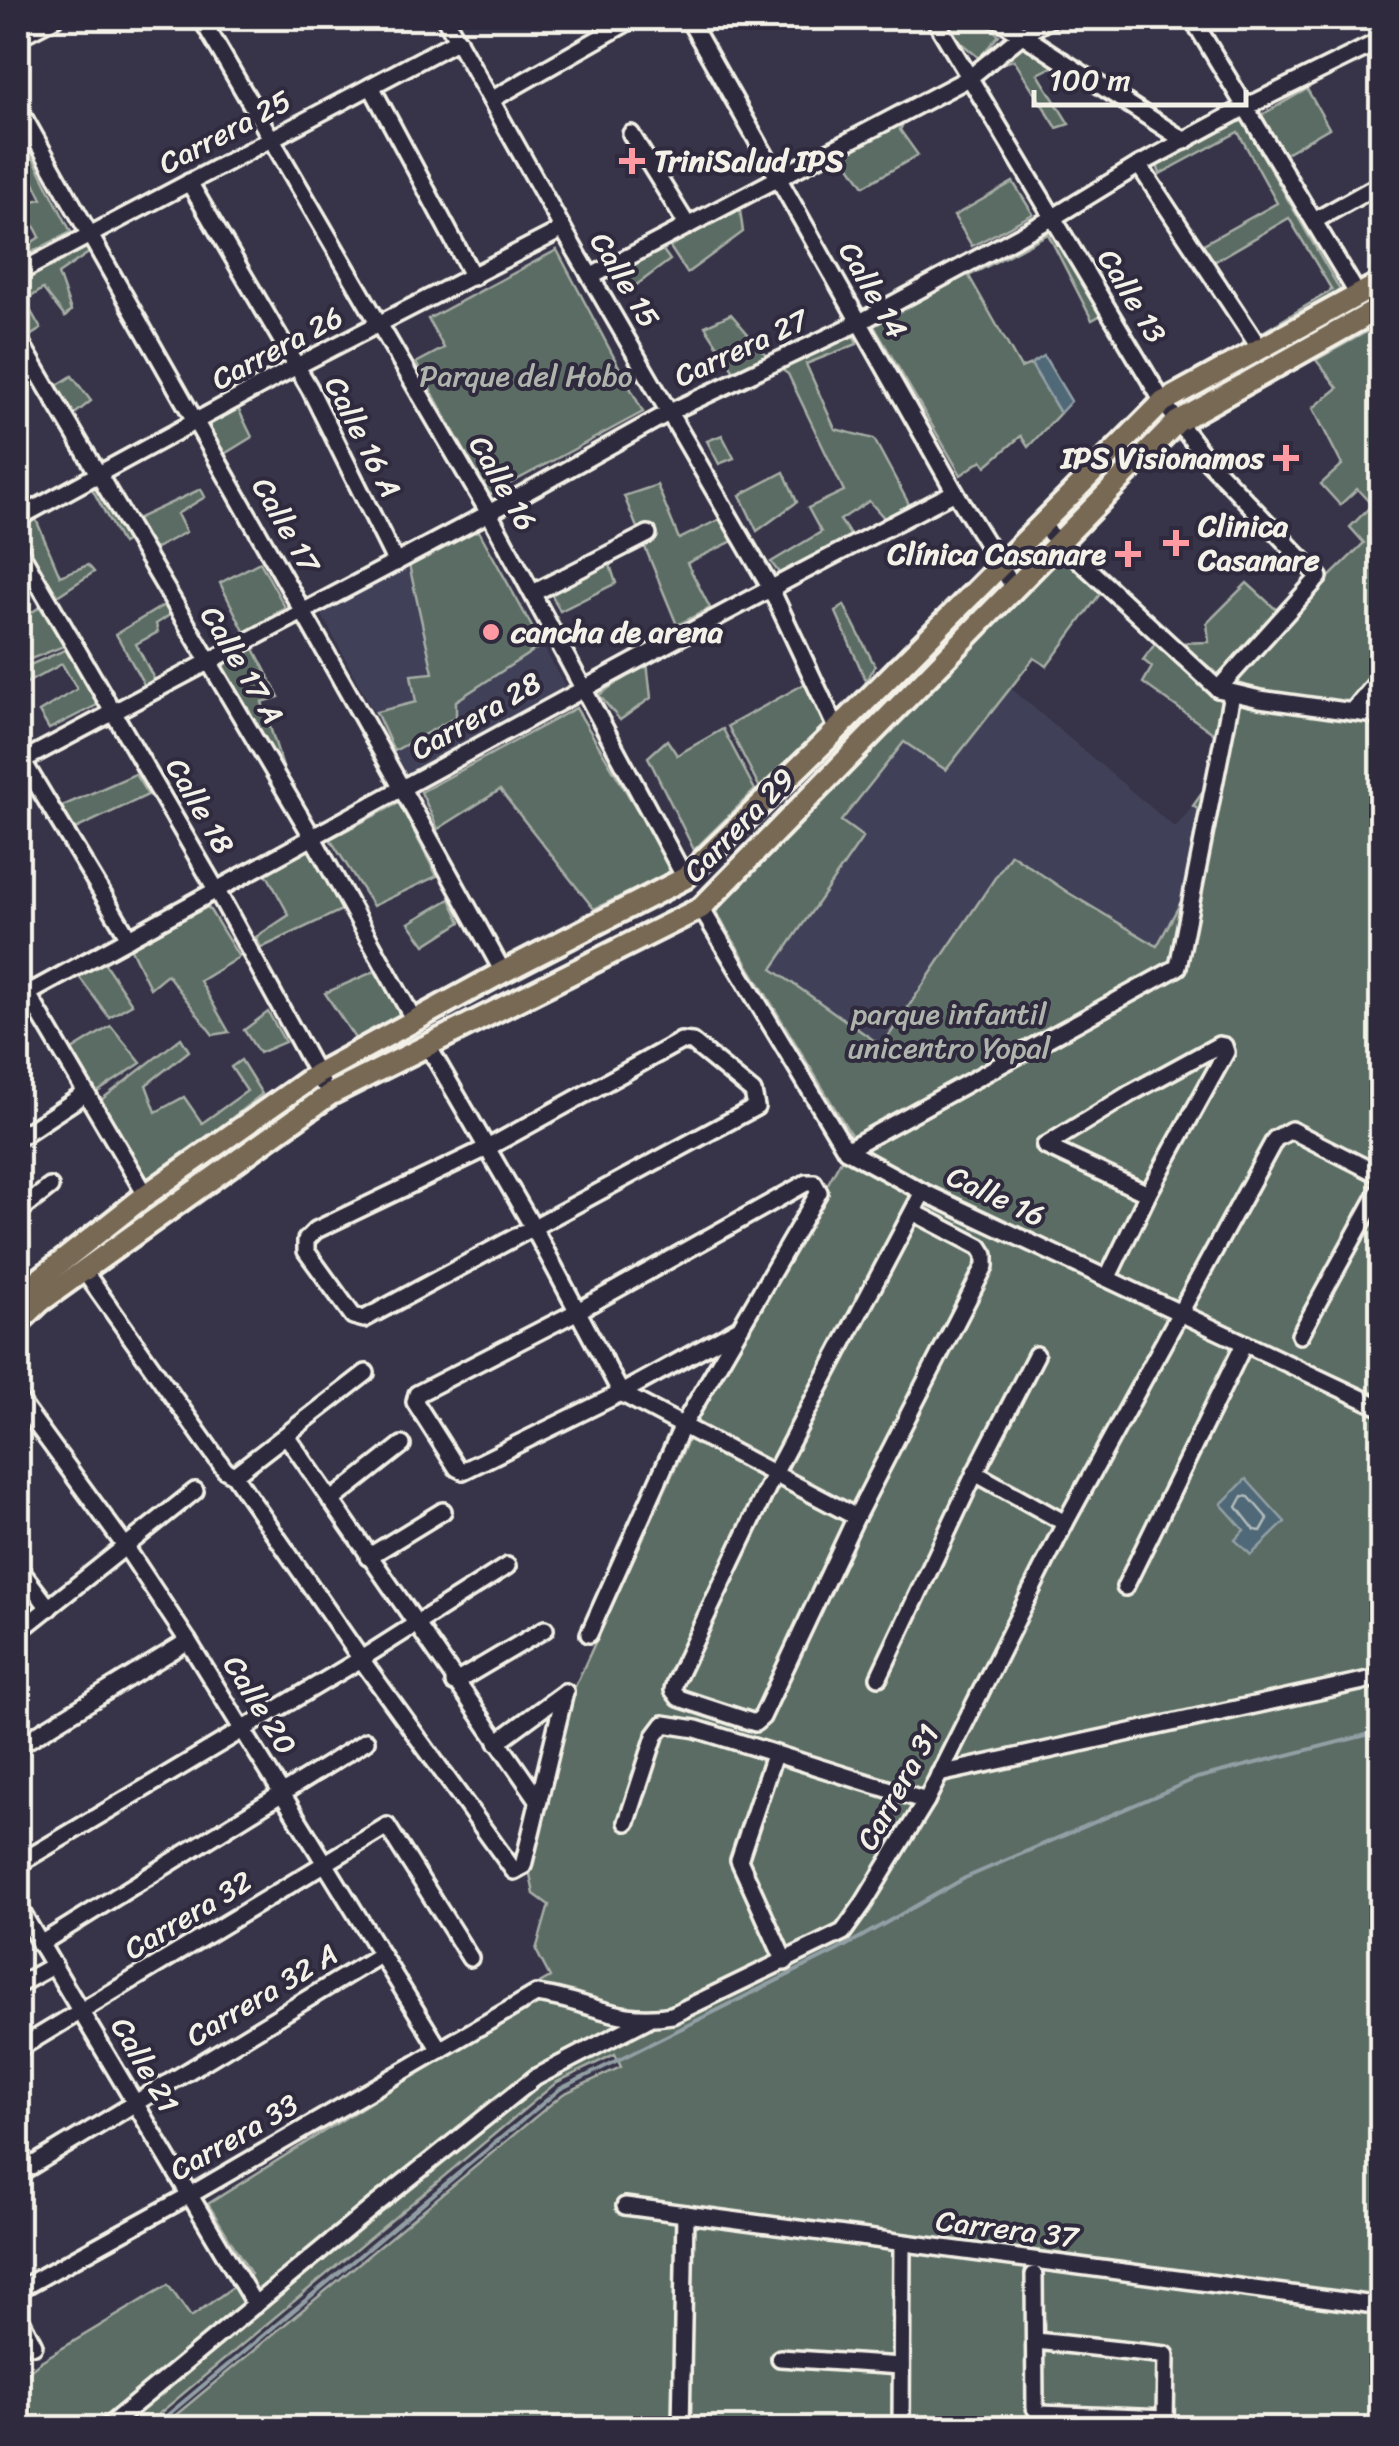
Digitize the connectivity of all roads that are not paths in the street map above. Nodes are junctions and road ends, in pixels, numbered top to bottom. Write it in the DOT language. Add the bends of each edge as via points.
graph roads {
  1 [pos="202,18"];
  2 [pos="445,18"];
  3 [pos="635,18"];
  4 [pos="688,18"];
  5 [pos="934,18"];
  6 [pos="997,18"];
  7 [pos="1052,18"];
  8 [pos="1192,18"];
  9 [pos="49,19"];
  10 [pos="1022,35"];
  11 [pos="18,37"];
  12 [pos="458,40"];
  13 [pos="1382,40"];
  14 [pos="969,78"];
  15 [pos="372,86"];
  16 [pos="491,100"];
  17 [pos="18,107"];
  18 [pos="1244,108"];
  19 [pos="631,134"];
  20 [pos="270,139"];
  21 [pos="1185,141"];
  22 [pos="1140,165"];
  23 [pos="777,180"];
  24 [pos="190,182"];
  25 [pos="1382,183"];
  26 [pos="1054,217"];
  27 [pos="1314,221"];
  28 [pos="688,226"];
  29 [pos="563,229"];
  30 [pos="89,235"];
  31 [pos="18,273"];
  32 [pos="592,276"];
  33 [pos="474,277"];
  34 [pos="1382,282"];
  35 [pos="1358,295"];
  36 [pos="1382,307"];
  37 [pos="860,322"];
  38 [pos="379,326"];
  39 [pos="18,338"];
  40 [pos="1261,350"];
  41 [pos="295,367"];
  42 [pos="1163,402"];
  43 [pos="670,412"];
  44 [pos="194,422"];
  45 [pos="1178,422"];
  46 [pos="99,476"];
  47 [pos="955,492"];
  48 [pos="489,513"];
  49 [pos="18,518"];
  50 [pos="1042,525"];
  51 [pos="648,534"];
  52 [pos="1058,544"];
  53 [pos="18,548"];
  54 [pos="396,563"];
  55 [pos="1000,565"];
  56 [pos="770,587"];
  57 [pos="1014,588"];
  58 [pos="533,593"];
  59 [pos="304,612"];
  60 [pos="207,662"];
  61 [pos="1382,676"];
  62 [pos="584,686"];
  63 [pos="1225,692"];
  64 [pos="114,712"];
  65 [pos="1352,712"];
  66 [pos="1382,716"];
  67 [pos="837,730"];
  68 [pos="19,758"];
  69 [pos="404,789"];
  70 [pos="314,838"];
  71 [pos="685,878"];
  72 [pos="217,891"];
  73 [pos="701,908"];
  74 [pos="129,938"];
  75 [pos="503,972"];
  76 [pos="18,977"];
  77 [pos="28,994"];
  78 [pos="415,1022"];
  79 [pos="428,1046"];
  80 [pos="317,1074"];
  81 [pos="86,1093"];
  82 [pos="330,1095"];
  83 [pos="18,1138"];
  84 [pos="488,1147"];
  85 [pos="846,1150"];
  86 [pos="1382,1176"];
  87 [pos="1382,1186"];
  88 [pos="50,1187"];
  89 [pos="923,1192"];
  90 [pos="1148,1194"];
  91 [pos="146,1195"];
  92 [pos="18,1212"];
  93 [pos="913,1212"];
  94 [pos="534,1229"];
  95 [pos="84,1271"];
  96 [pos="1108,1278"];
  97 [pos="18,1296"];
  98 [pos="576,1312"];
  99 [pos="1183,1312"];
  100 [pos="18,1323"];
  101 [pos="741,1326"];
  102 [pos="1300,1335"];
  103 [pos="1244,1344"];
  104 [pos="1036,1356"];
  105 [pos="366,1373"];
  106 [pos="621,1394"];
  107 [pos="18,1400"];
  108 [pos="1382,1408"];
  109 [pos="682,1427"];
  110 [pos="286,1434"];
  111 [pos="402,1445"];
  112 [pos="975,1473"];
  113 [pos="774,1474"];
  114 [pos="234,1475"];
  115 [pos="195,1491"];
  116 [pos="331,1501"];
  117 [pos="444,1510"];
  118 [pos="856,1517"];
  119 [pos="1065,1523"];
  120 [pos="126,1546"];
  121 [pos="368,1557"];
  122 [pos="507,1566"];
  123 [pos="18,1567"];
  124 [pos="1124,1587"];
  125 [pos="48,1608"];
  126 [pos="414,1625"];
  127 [pos="545,1629"];
  128 [pos="18,1632"];
  129 [pos="589,1634"];
  130 [pos="188,1641"];
  131 [pos="361,1659"];
  132 [pos="878,1677"];
  133 [pos="1382,1677"];
  134 [pos="454,1683"];
  135 [pos="244,1730"];
  136 [pos="366,1742"];
  137 [pos="497,1742"];
  138 [pos="18,1746"];
  139 [pos="774,1755"];
  140 [pos="939,1774"];
  141 [pos="282,1792"];
  142 [pos="539,1801"];
  143 [pos="926,1801"];
  144 [pos="627,1822"];
  145 [pos="18,1864"];
  146 [pos="325,1864"];
  147 [pos="18,1906"];
  148 [pos="40,1944"];
  149 [pos="380,1955"];
  150 [pos="470,1958"];
  151 [pos="785,1962"];
  152 [pos="54,1965"];
  153 [pos="18,1985"];
  154 [pos="82,2012"];
  155 [pos="646,2020"];
  156 [pos="475,2028"];
  157 [pos="18,2049"];
  158 [pos="440,2050"];
  159 [pos="136,2105"];
  160 [pos="18,2174"];
  161 [pos="190,2195"];
  162 [pos="625,2206"];
  163 [pos="686,2214"];
  164 [pos="902,2243"];
  165 [pos="1034,2275"];
  166 [pos="18,2290"];
  167 [pos="255,2304"];
  168 [pos="1382,2306"];
  169 [pos="18,2314"];
  170 [pos="1036,2341"];
  171 [pos="34,2345"];
  172 [pos="780,2358"];
  173 [pos="901,2366"];
  174 [pos="1165,2424"];
  175 [pos="106,2428"];
  176 [pos="681,2428"];
  177 [pos="901,2428"];
  1 -- 20 [label="street, Calle 16"];
  2 -- 12 [label="street, Calle 15"];
  3 -- 16 [label="street"];
  4 -- 23 [label="street, Calle 14"];
  5 -- 14 [label="street, Calle 13"];
  6 -- 10 [label="street"];
  7 -- 10 [label="street"];
  8 -- 18 [label="street"];
  9 -- 11 [label="street"];
  10 -- 14 [label="street"];
  10 -- 21 [label="street"];
  12 -- 15 [label="street, Carrera 25"];
  12 -- 16 [label="street, Calle 15"];
  13 -- 18 [label="street, Carrera 27"];
  14 -- 23 [label="street"];
  14 -- 26 [label="street, Calle 13"];
  15 -- 20 [label="street, Carrera 25"];
  15 -- 33 [label="street"];
  16 -- 29 [label="street, Calle 15"];
  17 -- 30 [label="street, Calle 17"];
  18 -- 21 [label="street, Carrera 27"];
  18 -- 27 [label="street"];
  19 -- 28 [label="street"];
  20 -- 24 [label="street, Carrera 25"];
  20 -- 38 [label="street, Calle 16"];
  21 -- 22 [label="street, Carrera 27"];
  22 -- 26 [label="street, Carrera 27"];
  22 -- 40 [label="street"];
  23 -- 28 [label="street"];
  23 -- 37 [label="street, Calle 14"];
  24 -- 30 [label="street, Carrera 25"];
  24 -- 41 [label="street, Calle 16 A"];
  25 -- 27 [label="street"];
  26 -- 37 [label="street, Carrera 27"];
  26 -- 42 [label="street, Calle 13"];
  27 -- 35 [label="street"];
  28 -- 32 [label="street"];
  29 -- 32 [label="street, Calle 15"];
  29 -- 33 [label="street, Carrera 26"];
  30 -- 31 [label="street, Carrera 25"];
  30 -- 44 [label="street, Calle 17"];
  32 -- 43 [label="street, Calle 15"];
  33 -- 38 [label="street, Carrera 26"];
  34 -- 35 [label="main road, Carrera 29"];
  35 -- 40 [label="main road, Carrera 29"];
  36 -- 45 [label="main road, Carrera 29"];
  37 -- 43 [label="street, Carrera 27"];
  37 -- 47 [label="street, Calle 14"];
  38 -- 41 [label="street, Carrera 26"];
  38 -- 48 [label="street, Calle 16"];
  39 -- 46 [label="street, Calle 17 A"];
  40 -- 42 [label="main road, Carrera 29"];
  41 -- 44 [label="street, Carrera 26"];
  41 -- 54 [label="street, Calle 16 A"];
  42 -- 45 [label="street, Calle 13"];
  42 -- 50 [label="main road, Carrera 29"];
  43 -- 48 [label="street, Carrera 27"];
  43 -- 56 [label="street, Calle 15"];
  44 -- 46 [label="street, Carrera 26"];
  44 -- 59 [label="street, Calle 17"];
  45 -- 52 [label="main road, Carrera 29"];
  45 -- 63 [label="street, Calle 13" via="1206,460 1319,576"];
  46 -- 49 [label="street, Carrera 26"];
  46 -- 60 [label="street, Calle 17 A"];
  47 -- 55 [label="street, Calle 14"];
  47 -- 56 [label="street, Carrera 28"];
  48 -- 54 [label="street, Carrera 27"];
  48 -- 58 [label="street, Calle 16"];
  50 -- 52 [label="street"];
  50 -- 55 [label="main road, Carrera 29"];
  51 -- 58 [label="street"];
  52 -- 57 [label="main road, Carrera 29"];
  52 -- 63 [label="street"];
  53 -- 64 [label="street, Calle 18"];
  54 -- 59 [label="street, Carrera 27"];
  55 -- 57 [label="street, Calle 14"];
  55 -- 67 [label="main road, Carrera 29"];
  56 -- 62 [label="street, Carrera 28"];
  56 -- 67 [label="street, Calle 15"];
  57 -- 73 [label="main road, Carrera 29"];
  58 -- 62 [label="street, Calle 16"];
  59 -- 60 [label="street, Carrera 27"];
  59 -- 69 [label="street, Calle 17"];
  60 -- 64 [label="street, Carrera 27"];
  60 -- 70 [label="street, Calle 17 A"];
  61 -- 65 [label="street"];
  62 -- 69 [label="street, Carrera 28"];
  62 -- 71 [label="street, Calle 16"];
  63 -- 65 [label="street"];
  63 -- 85 [label="street" via="1178,967"];
  64 -- 68 [label="street, Carrera 27"];
  64 -- 72 [label="street, Calle 18"];
  65 -- 66 [label="street"];
  67 -- 71 [label="main road, Carrera 29"];
  68 -- 74 [label="street"];
  69 -- 70 [label="street, Carrera 28"];
  69 -- 75 [label="street, Calle 17"];
  70 -- 72 [label="street, Carrera 28"];
  70 -- 78 [label="street, Calle 17 A"];
  71 -- 75 [label="main road, Carrera 29"];
  72 -- 74 [label="street, Carrera 28"];
  72 -- 80 [label="street, Calle 18"];
  73 -- 79 [label="main road, Carrera 29"];
  73 -- 85 [label="street"];
  74 -- 77 [label="street, Carrera 28"];
  75 -- 78 [label="main road, Carrera 29"];
  76 -- 77 [label="street"];
  77 -- 81 [label="street"];
  78 -- 80 [label="main road, Carrera 29"];
  79 -- 82 [label="main road, Carrera 29"];
  79 -- 84 [label="street"];
  80 -- 82 [label="street, Calle 18"];
  80 -- 91 [label="main road, Carrera 29"];
  81 -- 83 [label="street"];
  81 -- 91 [label="street"];
  82 -- 95 [label="main road, Carrera 29"];
  84 -- 94 [label="street"];
  84 -- 94 [label="street" via="316,1230 306,1251 352,1316 364,1319"];
  84 -- 94 [label="street" via="680,1041 692,1042 753,1092 756,1107"];
  85 -- 89 [label="street, Calle 16"];
  86 -- 99 [label="street, Carrera 31" via="1291,1130 1275,1139"];
  87 -- 102 [label="street"];
  88 -- 92 [label="street"];
  89 -- 93 [label="street"];
  89 -- 96 [label="street, Calle 16"];
  90 -- 90 [label="street" via="1226,1052 1224,1046 1045,1146"];
  90 -- 96 [label="street"];
  91 -- 97 [label="main road, Carrera 29"];
  93 -- 113 [label="street"];
  93 -- 118 [label="street" via="980,1247 985,1266"];
  94 -- 98 [label="street"];
  95 -- 100 [label="main road, Carrera 29"];
  95 -- 114 [label="street"];
  96 -- 99 [label="street, Calle 16"];
  98 -- 101 [label="street" via="814,1184 819,1192"];
  98 -- 106 [label="street"];
  98 -- 106 [label="street" via="422,1390 415,1402 464,1471"];
  99 -- 103 [label="street, Calle 16"];
  99 -- 119 [label="street, Carrera 31"];
  101 -- 106 [label="street"];
  101 -- 109 [label="street"];
  103 -- 108 [label="street, Calle 16"];
  103 -- 124 [label="street"];
  104 -- 112 [label="street"];
  105 -- 110 [label="street"];
  106 -- 109 [label="street"];
  107 -- 120 [label="street, Calle 20"];
  109 -- 113 [label="street"];
  109 -- 129 [label="street"];
  110 -- 114 [label="street"];
  110 -- 116 [label="street"];
  111 -- 116 [label="street"];
  112 -- 119 [label="street"];
  112 -- 132 [label="street"];
  113 -- 118 [label="street"];
  113 -- 118 [label="street" via="674,1682 679,1698 754,1723 762,1717"];
  114 -- 131 [label="street"];
  115 -- 120 [label="street"];
  116 -- 121 [label="street"];
  117 -- 121 [label="street"];
  119 -- 140 [label="street, Carrera 31"];
  120 -- 125 [label="street"];
  120 -- 130 [label="street, Calle 20"];
  121 -- 126 [label="street"];
  122 -- 126 [label="street"];
  123 -- 125 [label="street"];
  125 -- 128 [label="street"];
  126 -- 131 [label="street"];
  126 -- 134 [label="street"];
  127 -- 134 [label="street"];
  130 -- 135 [label="street, Calle 20"];
  130 -- 138 [label="street"];
  131 -- 135 [label="street"];
  131 -- 142 [label="street" via="514,1871 524,1866"];
  133 -- 140 [label="street"];
  134 -- 137 [label="street"];
  135 -- 141 [label="street, Calle 20"];
  135 -- 145 [label="street"];
  136 -- 141 [label="street"];
  137 -- 142 [label="street"];
  137 -- 142 [label="street" via="565,1692"];
  139 -- 143 [label="street"];
  139 -- 144 [label="street" via="664,1724"];
  139 -- 151 [label="street" via="739,1860"];
  140 -- 143 [label="street, Carrera 31"];
  141 -- 146 [label="street, Calle 20"];
  141 -- 148 [label="street"];
  143 -- 151 [label="street, Carrera 31" via="843,1932"];
  146 -- 149 [label="street, Calle 20"];
  146 -- 150 [label="street, Carrera 32" via="387,1826"];
  146 -- 154 [label="street, Carrera 32"];
  147 -- 148 [label="street, Calle 21"];
  148 -- 152 [label="street, Calle 21"];
  149 -- 158 [label="street, Calle 20"];
  149 -- 159 [label="street, Carrera 32 A"];
  151 -- 155 [label="street, Carrera 31" via="672,2015"];
  152 -- 153 [label="street"];
  152 -- 154 [label="street, Calle 21"];
  154 -- 157 [label="street, Carrera 32"];
  154 -- 159 [label="street, Calle 21"];
  155 -- 156 [label="street, Carrera 31" via="536,1994"];
  155 -- 167 [label="street" via="536,2077"];
  156 -- 158 [label="street, Carrera 33"];
  158 -- 161 [label="street, Carrera 33"];
  159 -- 160 [label="street, Carrera 32 A"];
  159 -- 161 [label="street, Calle 21"];
  161 -- 166 [label="street, Carrera 33"];
  161 -- 167 [label="street, Calle 21"];
  162 -- 163 [label="street, Carrera 37"];
  163 -- 164 [label="street, Carrera 37"];
  163 -- 176 [label="street"];
  164 -- 168 [label="street, Carrera 37"];
  164 -- 173 [label="street"];
  165 -- 170 [label="street"];
  167 -- 175 [label="street"];
  169 -- 171 [label="street"];
  170 -- 174 [label="street" via="1166,2355"];
  170 -- 174 [label="street" via="1040,2414"];
  172 -- 173 [label="street"];
  173 -- 177 [label="street"];
}
